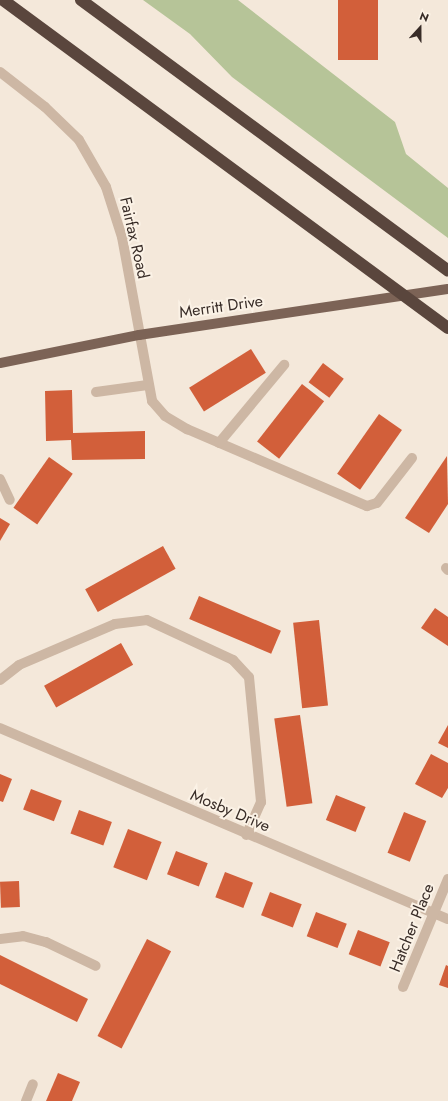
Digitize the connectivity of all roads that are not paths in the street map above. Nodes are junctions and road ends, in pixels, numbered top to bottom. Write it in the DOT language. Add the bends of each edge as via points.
graph roads {
  1 [pos="3,0"];
  2 [pos="81,0"];
  3 [pos="0,72"];
  4 [pos="448,271"];
  5 [pos="448,289"];
  6 [pos="448,328"];
  7 [pos="139,335"];
  8 [pos="0,362"];
  9 [pos="284,364"];
  10 [pos="148,385"];
  11 [pos="96,392"];
  12 [pos="219,443"];
  13 [pos="412,458"];
  14 [pos="0,479"];
  15 [pos="10,500"];
  16 [pos="0,680"];
  17 [pos="0,728"];
  18 [pos="246,835"];
  19 [pos="448,879"];
  20 [pos="434,913"];
  21 [pos="448,919"];
  22 [pos="0,939"];
  23 [pos="96,966"];
  24 [pos="403,987"];
  25 [pos="34,1084"];
  26 [pos="26,1101"];
  1 -- 6 [label="highway"];
  2 -- 4 [label="highway"];
  3 -- 7 [label="street, Fairfax Road" via="79,140 94,162 106,187 122,237"];
  5 -- 7 [label="main road, Merritt Drive"];
  7 -- 8 [label="main road, Merritt Drive"];
  7 -- 10 [label="street, Fairfax Road"];
  9 -- 12 [label="street"];
  10 -- 11 [label="street"];
  10 -- 12 [label="street, Fairfax Road" via="152,402 165,416"];
  12 -- 13 [label="street, Fairfax Road" via="367,506 377,503"];
  14 -- 15 [label="street"];
  16 -- 18 [label="street" via="19,665 115,624 147,620 233,660 249,677 261,802"];
  17 -- 18 [label="street, Mosby Drive"];
  18 -- 20 [label="street, Mosby Drive"];
  19 -- 20 [label="street, Hatcher Place"];
  20 -- 21 [label="street, Mosby Drive"];
  20 -- 24 [label="street, Hatcher Place"];
  22 -- 23 [label="street" via="23,936 46,942"];
  25 -- 26 [label="street"];
}
